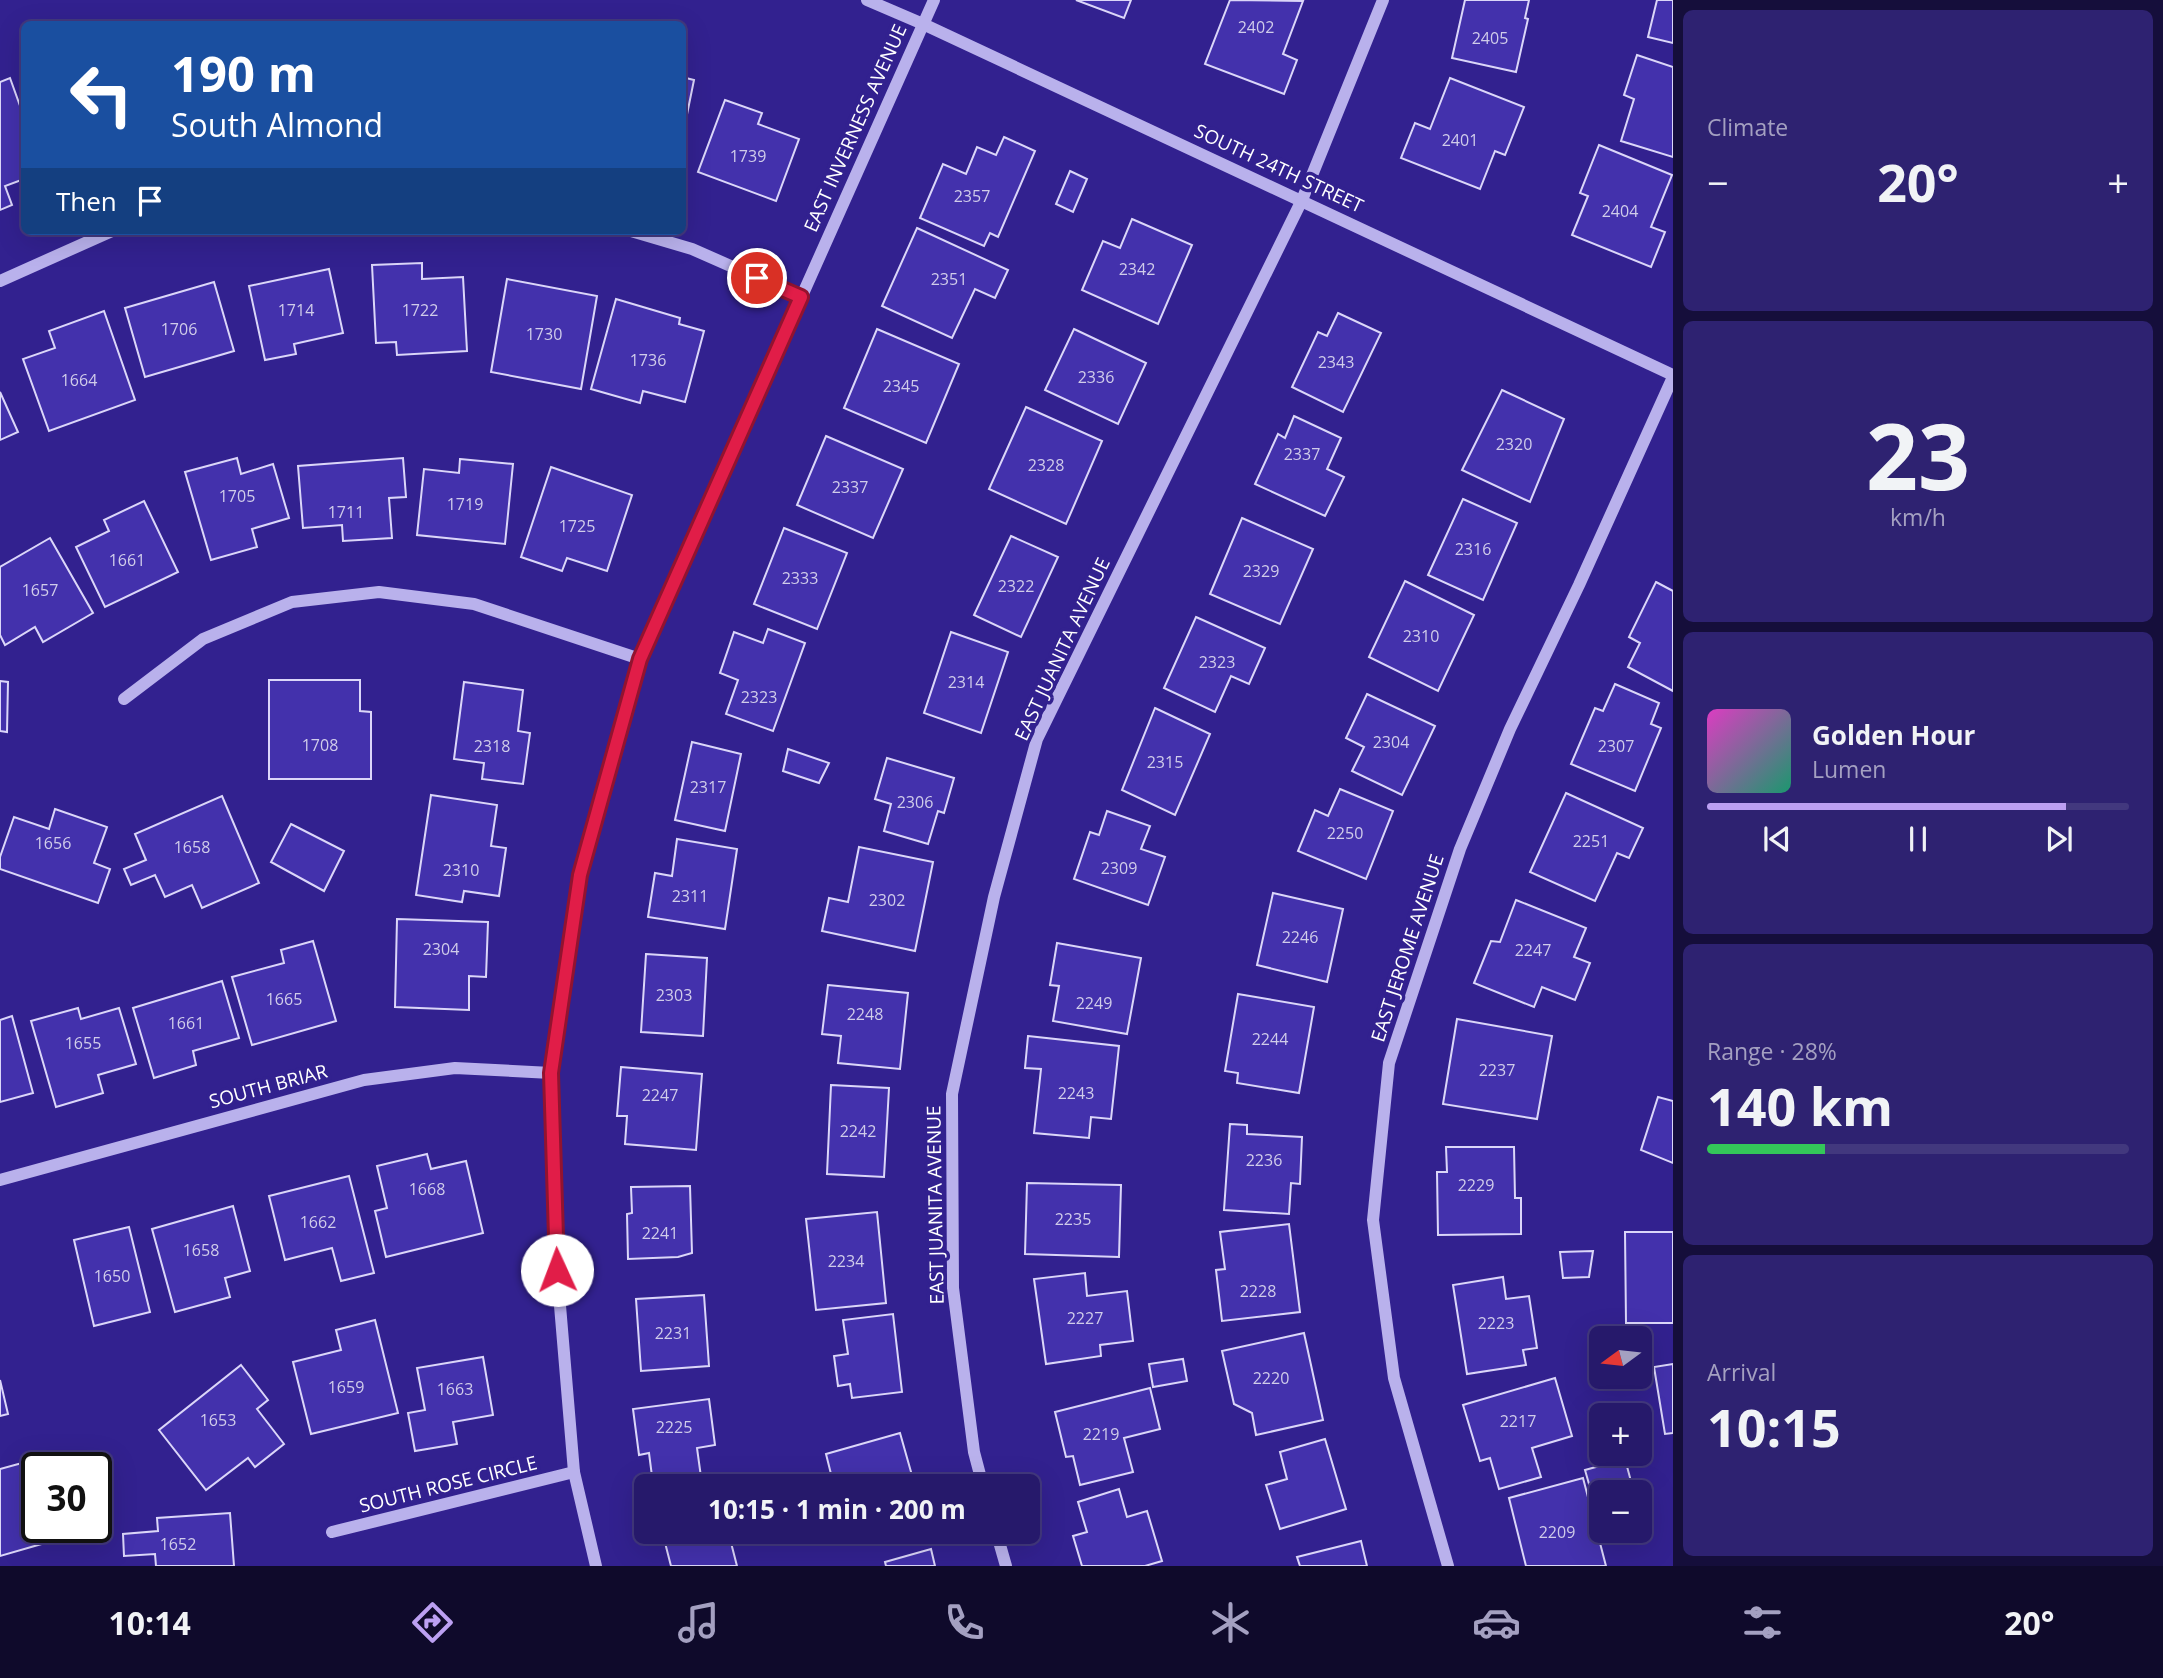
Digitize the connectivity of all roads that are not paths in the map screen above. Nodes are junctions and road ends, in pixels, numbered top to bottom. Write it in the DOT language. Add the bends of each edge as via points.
graph roads {
  1 [pos="867,0"];
  2 [pos="934,0"];
  3 [pos="1383,0"];
  4 [pos="923,23"];
  5 [pos="1303,200"];
  6 [pos="103,235"];
  7 [pos="645,235"];
  8 [pos="0,281"];
  9 [pos="801,297"];
  10 [pos="1673,376"];
  11 [pos="640,659"];
  12 [pos="124,699"];
  13 [pos="551,1073"];
  14 [pos="0,1180"];
  15 [pos="574,1472"];
  16 [pos="980,1474"];
  17 [pos="332,1532"];
  18 [pos="1000,1544"];
  19 [pos="596,1566"];
  20 [pos="1006,1566"];
  21 [pos="1447,1566"];
  1 -- 4 [label="street, SOUTH 24TH STREET"];
  2 -- 4 [label="street, EAST INVERNESS AVENUE"];
  3 -- 5 [label="street, EAST JUANITA AVENUE"];
  4 -- 5 [label="street, SOUTH 24TH STREET"];
  4 -- 9 [label="street, EAST INVERNESS AVENUE"];
  5 -- 10 [label="street, SOUTH 24TH STREET"];
  5 -- 16 [label="street, EAST JUANITA AVENUE" via="1037,738 994,897 952,1094 953,1289"];
  6 -- 8 [label="street"];
  7 -- 9 [label="street" via="692,249"];
  9 -- 11 [label="street, EAST INVERNESS AVENUE"];
  10 -- 21 [label="street, EAST JEROME AVENUE" via="1510,729 1460,849 1389,1063 1373,1220 1394,1378"];
  11 -- 12 [label="street" via="474,604 379,592 292,602 203,639"];
  11 -- 13 [label="street, EAST INVERNESS AVENUE" via="580,875"];
  13 -- 14 [label="street, SOUTH BRIAR" via="455,1068 364,1080"];
  13 -- 15 [label="street, EAST INVERNESS AVENUE" via="557,1270"];
  15 -- 17 [label="street, SOUTH ROSE CIRCLE"];
  15 -- 19 [label="street, EAST INVERNESS AVENUE"];
  18 -- 20 [label="street"];
}
